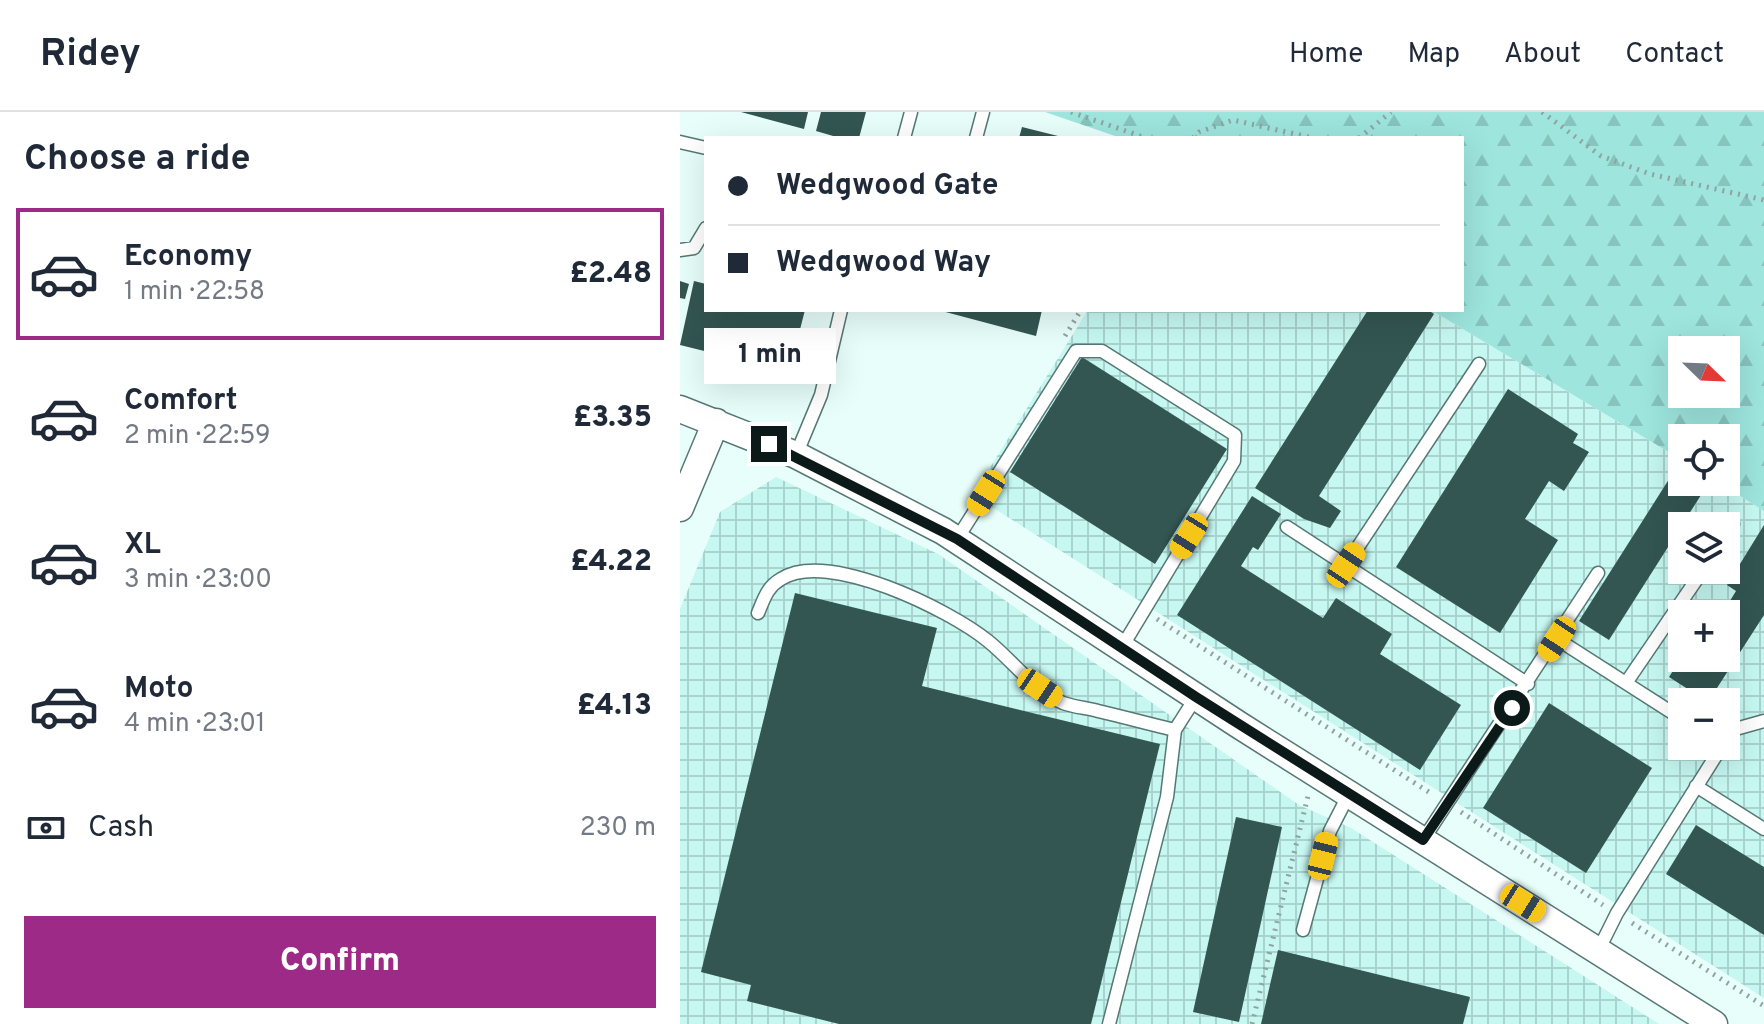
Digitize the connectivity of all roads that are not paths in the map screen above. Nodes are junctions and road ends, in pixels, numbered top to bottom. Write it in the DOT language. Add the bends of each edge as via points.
graph roads {
  1 [pos="911,112"];
  2 [pos="983,112"];
  3 [pos="905,136"];
  4 [pos="977,136"];
  5 [pos="680,142"];
  6 [pos="704,148"];
  7 [pos="704,231"];
  8 [pos="680,250"];
  9 [pos="841,312"];
  10 [pos="1479,364"];
  11 [pos="680,409"];
  12 [pos="716,422"];
  13 [pos="796,455"];
  14 [pos="680,508"];
  15 [pos="1287,527"];
  16 [pos="957,539"];
  17 [pos="1346,565"];
  18 [pos="1598,573"];
  19 [pos="1693,584"];
  20 [pos="758,613"];
  21 [pos="1557,639"];
  22 [pos="1122,647"];
  23 [pos="1626,683"];
  24 [pos="1528,684"];
  25 [pos="1196,697"];
  26 [pos="1668,710"];
  27 [pos="1764,721"];
  28 [pos="1740,728"];
  29 [pos="1175,730"];
  30 [pos="1713,760"];
  31 [pos="1696,786"];
  32 [pos="1349,794"];
  33 [pos="1764,829"];
  34 [pos="1423,840"];
  35 [pos="1303,930"];
  36 [pos="1598,951"];
  37 [pos="1109,1024"];
  38 [pos="1714,1024"];
  1 -- 3 [label="lane"];
  2 -- 4 [label="lane"];
  5 -- 6 [label="lane"];
  7 -- 8 [label="lane" via="694,248"];
  9 -- 13 [label="lane" via="821,395"];
  10 -- 17 [label="lane"];
  11 -- 12 [label="street"];
  12 -- 13 [label="street"];
  12 -- 14 [label="street"];
  13 -- 16 [label="street"];
  15 -- 17 [label="lane"];
  16 -- 22 [label="street"];
  16 -- 22 [label="lane" via="1076,351 1102,351 1235,435 1234,461"];
  17 -- 24 [label="lane"];
  18 -- 21 [label="lane"];
  19 -- 23 [label="lane"];
  20 -- 29 [label="lane" via="767,590 782,577 841,573 949,615 1061,702"];
  21 -- 23 [label="lane"];
  21 -- 24 [label="lane"];
  22 -- 25 [label="street"];
  23 -- 26 [label="lane"];
  24 -- 34 [label="lane"];
  25 -- 29 [label="lane"];
  25 -- 32 [label="street"];
  27 -- 28 [label="lane"];
  29 -- 37 [label="lane" via="1167,797"];
  30 -- 31 [label="lane"];
  31 -- 33 [label="lane"];
  31 -- 36 [label="lane"];
  32 -- 34 [label="street"];
  32 -- 35 [label="lane" via="1330,831"];
  34 -- 36 [label="street"];
  36 -- 38 [label="street"];
}
